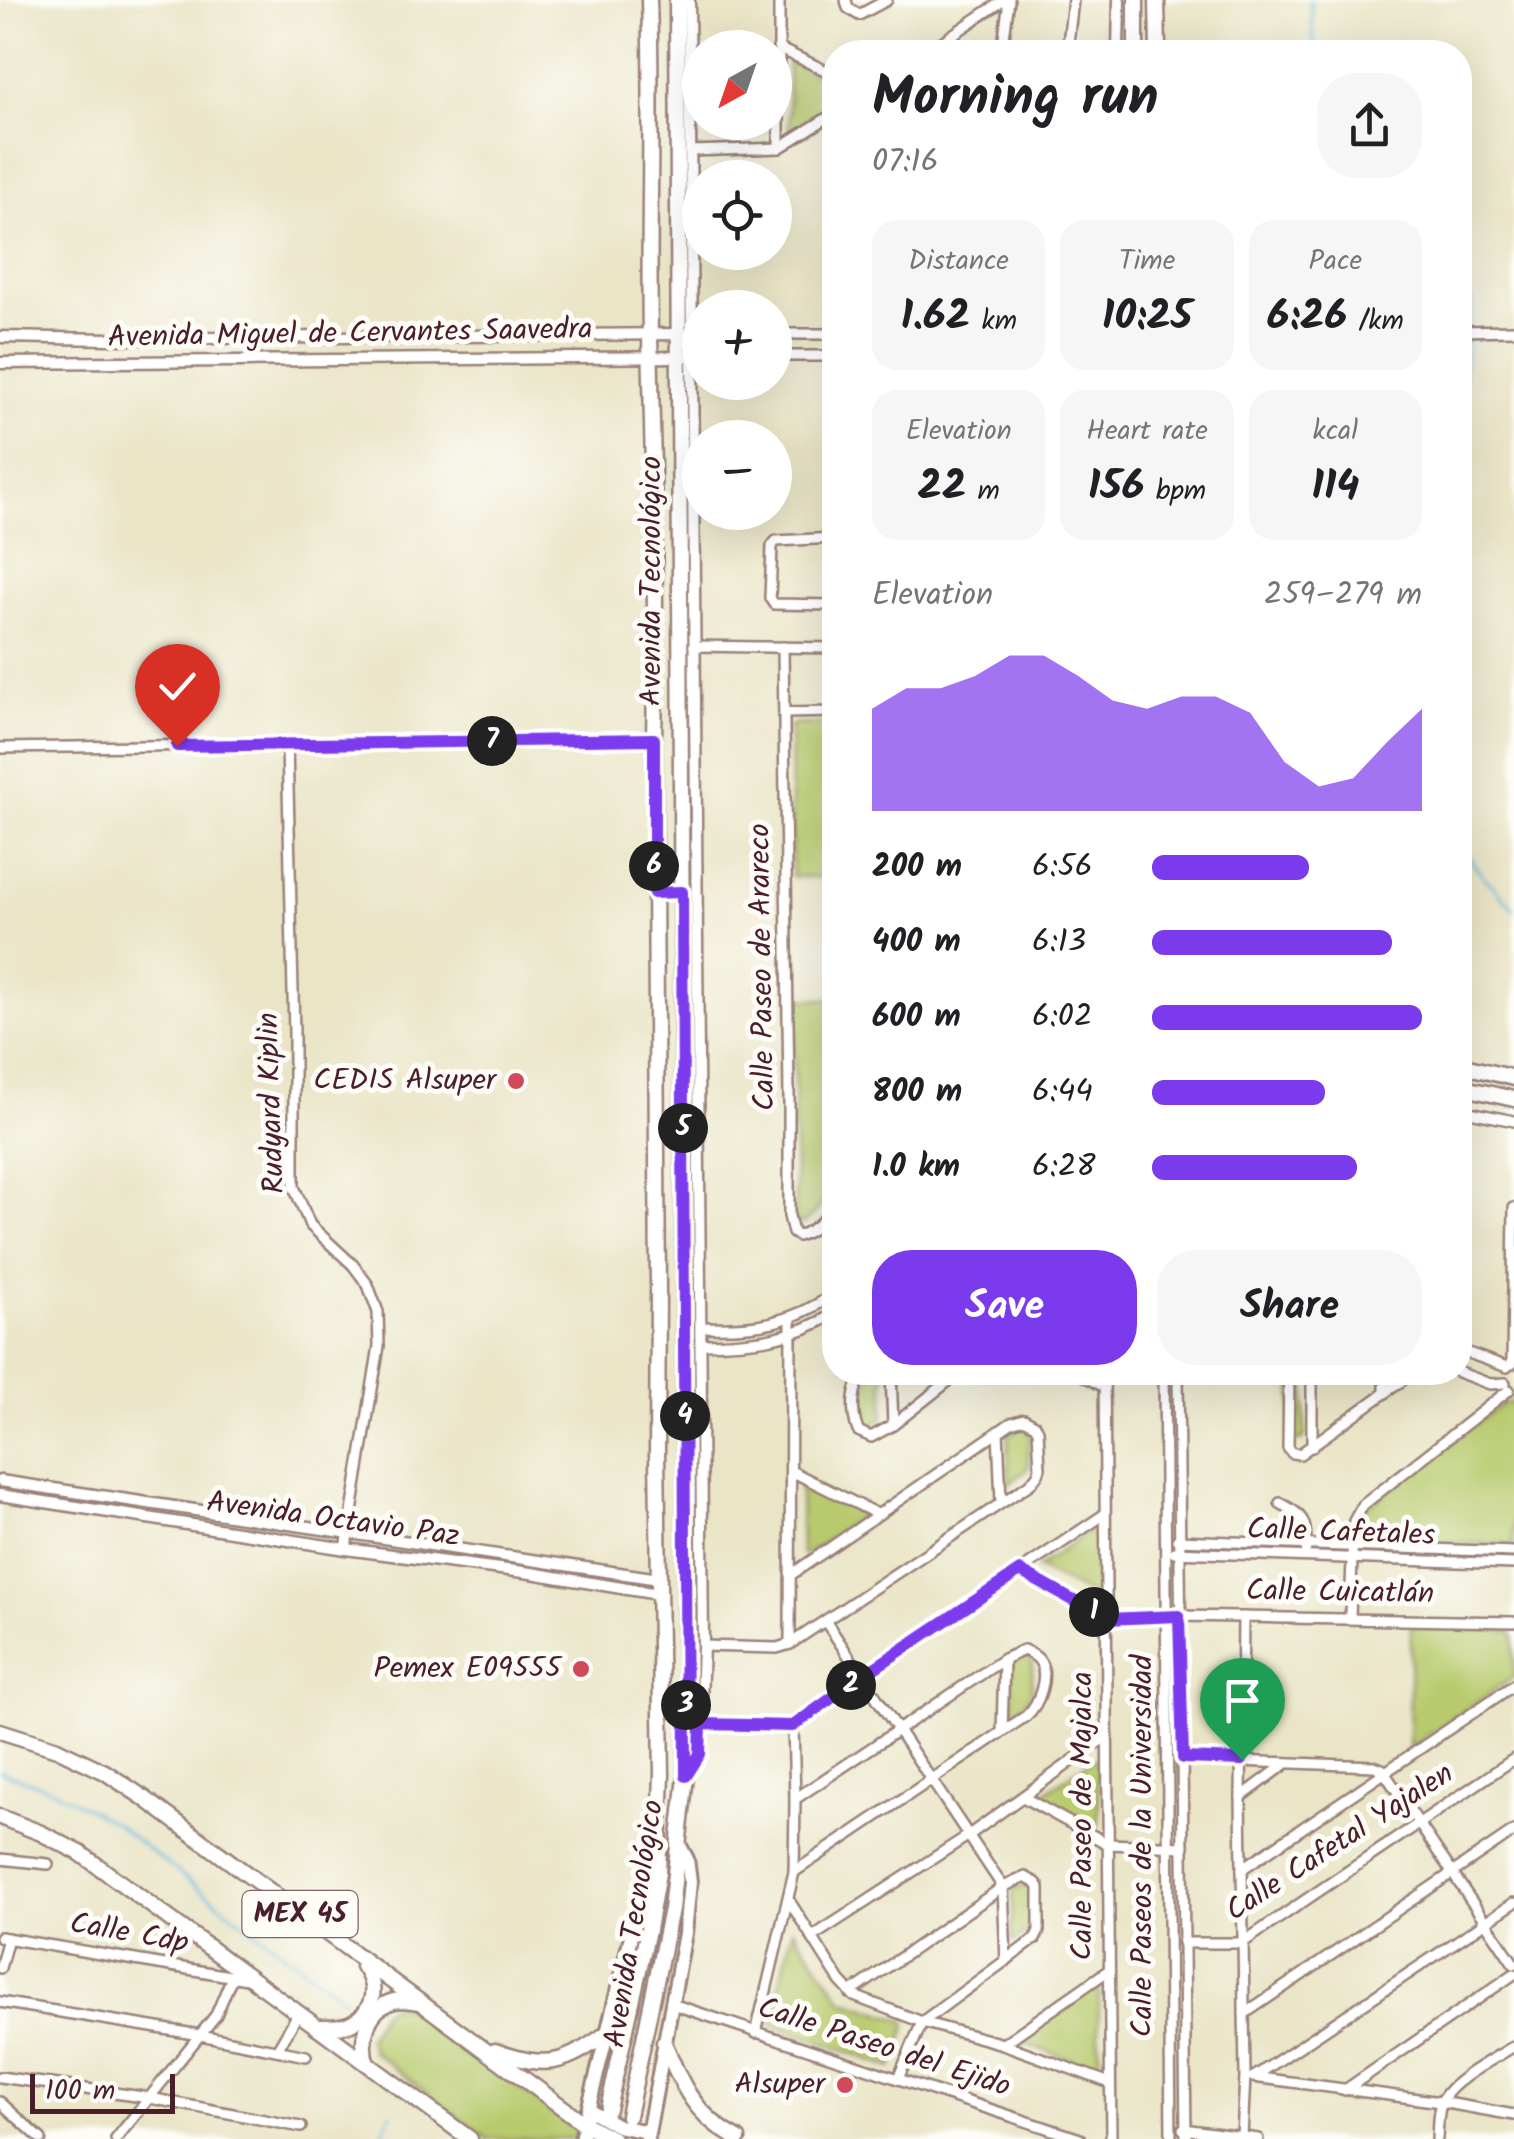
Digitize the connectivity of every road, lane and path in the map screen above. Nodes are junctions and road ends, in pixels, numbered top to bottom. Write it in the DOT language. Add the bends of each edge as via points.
graph roads {
  1 [pos="650,0"];
  2 [pos="678,0"];
  3 [pos="689,0"];
  4 [pos="779,0"];
  5 [pos="846,0"];
  6 [pos="1006,0"];
  7 [pos="1073,0"];
  8 [pos="1119,0"];
  9 [pos="1136,0"];
  10 [pos="1158,0"];
  11 [pos="885,1"];
  12 [pos="778,30"];
  13 [pos="944,40"];
  14 [pos="1003,40"];
  15 [pos="1068,40"];
  16 [pos="1118,40"];
  17 [pos="1136,40"];
  18 [pos="1158,40"];
  19 [pos="792,55"];
  20 [pos="822,69"];
  21 [pos="822,121"];
  22 [pos="779,140"];
  23 [pos="779,148"];
  24 [pos="690,151"];
  25 [pos="688,290"];
  26 [pos="690,290"];
  27 [pos="1514,330"];
  28 [pos="1472,331"];
  29 [pos="608,334"];
  30 [pos="650,334"];
  31 [pos="682,334"];
  32 [pos="792,334"];
  33 [pos="822,334"];
  34 [pos="0,337"];
  35 [pos="311,337"];
  36 [pos="792,356"];
  37 [pos="822,356"];
  38 [pos="608,357"];
  39 [pos="682,357"];
  40 [pos="651,358"];
  41 [pos="312,359"];
  42 [pos="0,362"];
  43 [pos="690,400"];
  44 [pos="691,400"];
  45 [pos="822,538"];
  46 [pos="822,605"];
  47 [pos="694,646"];
  48 [pos="783,647"];
  49 [pos="822,648"];
  50 [pos="822,712"];
  51 [pos="785,713"];
  52 [pos="654,739"];
  53 [pos="286,744"];
  54 [pos="0,748"];
  55 [pos="682,892"];
  56 [pos="654,893"];
  57 [pos="1472,1068"];
  58 [pos="1514,1078"];
  59 [pos="1472,1090"];
  60 [pos="1514,1099"];
  61 [pos="1472,1112"];
  62 [pos="1514,1121"];
  63 [pos="1514,1208"];
  64 [pos="822,1223"];
  65 [pos="822,1303"];
  66 [pos="791,1318"];
  67 [pos="822,1320"];
  68 [pos="702,1327"];
  69 [pos="791,1335"];
  70 [pos="702,1344"];
  71 [pos="1472,1354"];
  72 [pos="1511,1365"];
  73 [pos="1472,1377"];
  74 [pos="856,1385"];
  75 [pos="892,1385"];
  76 [pos="944,1385"];
  77 [pos="1100,1385"];
  78 [pos="1164,1385"];
  79 [pos="1178,1385"];
  80 [pos="1289,1385"];
  81 [pos="1312,1385"];
  82 [pos="1385,1385"];
  83 [pos="1396,1385"];
  84 [pos="1104,1387"];
  85 [pos="1509,1388"];
  86 [pos="1385,1393"];
  87 [pos="892,1426"];
  88 [pos="998,1431"];
  89 [pos="1312,1447"];
  90 [pos="791,1471"];
  91 [pos="0,1481"];
  92 [pos="0,1495"];
  93 [pos="1001,1502"];
  94 [pos="1280,1503"];
  95 [pos="877,1514"];
  96 [pos="1106,1514"];
  97 [pos="349,1533"];
  98 [pos="1166,1546"];
  99 [pos="1180,1546"];
  100 [pos="1353,1546"];
  101 [pos="346,1549"];
  102 [pos="1306,1550"];
  103 [pos="1514,1552"];
  104 [pos="1353,1558"];
  105 [pos="1514,1564"];
  106 [pos="1020,1571"];
  107 [pos="792,1574"];
  108 [pos="658,1586"];
  109 [pos="1166,1616"];
  110 [pos="1179,1616"];
  111 [pos="1243,1616"];
  112 [pos="1350,1618"];
  113 [pos="1106,1619"];
  114 [pos="826,1622"];
  115 [pos="1514,1622"];
  116 [pos="790,1644"];
  117 [pos="703,1646"];
  118 [pos="1004,1659"];
  119 [pos="861,1677"];
  120 [pos="1514,1685"];
  121 [pos="701,1724"];
  122 [pos="793,1726"];
  123 [pos="897,1730"];
  124 [pos="0,1731"];
  125 [pos="1002,1732"];
  126 [pos="1108,1736"];
  127 [pos="1183,1758"];
  128 [pos="1242,1760"];
  129 [pos="1514,1760"];
  130 [pos="1287,1763"];
  131 [pos="1385,1772"];
  132 [pos="686,1776"];
  133 [pos="932,1780"];
  134 [pos="1023,1797"];
  135 [pos="1242,1797"];
  136 [pos="796,1799"];
  137 [pos="0,1817"];
  138 [pos="1418,1823"];
  139 [pos="1514,1831"];
  140 [pos="969,1835"];
  141 [pos="1108,1844"];
  142 [pos="680,1846"];
  143 [pos="1169,1847"];
  144 [pos="1184,1847"];
  145 [pos="658,1858"];
  146 [pos="0,1859"];
  147 [pos="48,1864"];
  148 [pos="1242,1869"];
  149 [pos="794,1872"];
  150 [pos="1453,1872"];
  151 [pos="1003,1887"];
  152 [pos="788,1899"];
  153 [pos="1514,1903"];
  154 [pos="1486,1922"];
  155 [pos="812,1937"];
  156 [pos="4,1938"];
  157 [pos="1170,1941"];
  158 [pos="1185,1943"];
  159 [pos="1242,1943"];
  160 [pos="355,1956"];
  161 [pos="1006,1960"];
  162 [pos="1514,1964"];
  163 [pos="0,1968"];
  164 [pos="1110,1970"];
  165 [pos="1514,1974"];
  166 [pos="232,1977"];
  167 [pos="250,1980"];
  168 [pos="850,1993"];
  169 [pos="0,2002"];
  170 [pos="420,2002"];
  171 [pos="672,2004"];
  172 [pos="298,2014"];
  173 [pos="1244,2014"];
  174 [pos="922,2022"];
  175 [pos="316,2027"];
  176 [pos="609,2032"];
  177 [pos="756,2032"];
  178 [pos="200,2035"];
  179 [pos="664,2042"];
  180 [pos="1003,2044"];
  181 [pos="480,2046"];
  182 [pos="1514,2046"];
  183 [pos="277,2050"];
  184 [pos="306,2056"];
  185 [pos="366,2062"];
  186 [pos="0,2077"];
  187 [pos="1250,2077"];
  188 [pos="898,2079"];
  189 [pos="1110,2083"];
  190 [pos="1345,2090"];
  191 [pos="150,2098"];
  192 [pos="0,2102"];
  193 [pos="1441,2102"];
  194 [pos="608,2109"];
  195 [pos="1514,2115"];
  196 [pos="628,2116"];
  197 [pos="585,2124"];
  198 [pos="302,2127"];
  199 [pos="1170,2127"];
  200 [pos="1186,2134"];
  201 [pos="648,2135"];
  202 [pos="1242,2137"];
  203 [pos="41,2139"];
  204 [pos="116,2139"];
  205 [pos="470,2139"];
  206 [pos="614,2139"];
  207 [pos="738,2139"];
  208 [pos="1080,2139"];
  209 [pos="1111,2139"];
  210 [pos="1171,2139"];
  211 [pos="1258,2139"];
  212 [pos="1437,2139"];
  1 -- 30 [label="main road, Avenida Tecnológico"];
  2 -- 25 [label="main road, Avenida Tecnológico"];
  3 -- 24 [label="street"];
  4 -- 12 [label="street"];
  5 -- 11 [label="street" via="859,15"];
  6 -- 13 [label="street"];
  6 -- 14 [label="street"];
  7 -- 15 [label="street"];
  8 -- 16 [label="street"];
  9 -- 17 [label="main road"];
  10 -- 18 [label="main road"];
  19 -- 20 [label="street"];
  21 -- 23 [label="street"];
  22 -- 23 [label="street"];
  23 -- 24 [label="street"];
  24 -- 26 [label="street"];
  27 -- 28 [label="street"];
  29 -- 30 [label="street, Avenida Miguel de Cervantes Saavedra"];
  29 -- 35 [label="street, Avenida Miguel de Cervantes Saavedra"];
  29 -- 38 [label="street"];
  30 -- 31 [label="street, Avenida Miguel de Cervantes Saavedra"];
  30 -- 40 [label="main road, Avenida Tecnológico"];
  32 -- 33 [label="street"];
  34 -- 35 [label="street, Avenida Miguel de Cervantes Saavedra"];
  35 -- 41 [label="street"];
  36 -- 37 [label="street"];
  38 -- 40 [label="street, Avenida Miguel de Cervantes Saavedra"];
  38 -- 41 [label="street, Avenida Miguel de Cervantes Saavedra"];
  39 -- 40 [label="street, Avenida Miguel de Cervantes Saavedra"];
  40 -- 52 [label="main road, Avenida Tecnológico"];
  41 -- 42 [label="street, Avenida Miguel de Cervantes Saavedra"];
  43 -- 55 [label="main road, Avenida Tecnológico"];
  44 -- 47 [label="street"];
  45 -- 46 [label="street" via="776,540 770,598 774,604"];
  47 -- 48 [label="street"];
  47 -- 68 [label="street"];
  48 -- 49 [label="street"];
  48 -- 51 [label="street, Calle Paseo de Arareco"];
  50 -- 51 [label="street"];
  51 -- 64 [label="street, Calle Paseo de Arareco" via="789,1216 798,1236"];
  52 -- 53 [label="street"];
  52 -- 56 [label="main road, Avenida Tecnológico"];
  53 -- 54 [label="street"];
  53 -- 97 [label="street, Rudyard Kiplin" via="294,1188 310,1225 368,1285 378,1312 379,1346"];
  55 -- 56 [label="main road"];
  55 -- 132 [label="main road, Avenida Tecnológico"];
  56 -- 108 [label="main road, Avenida Tecnológico"];
  57 -- 58 [label="main road"];
  59 -- 60 [label="main road"];
  61 -- 62 [label="street"];
  63 -- 72 [label="street"];
  65 -- 66 [label="street"];
  66 -- 68 [label="street"];
  66 -- 69 [label="street"];
  67 -- 69 [label="street"];
  68 -- 70 [label="street"];
  69 -- 70 [label="street"];
  69 -- 90 [label="street"];
  70 -- 117 [label="street"];
  71 -- 72 [label="street"];
  72 -- 85 [label="street" via="1504,1375"];
  73 -- 85 [label="street"];
  74 -- 87 [label="street" via="856,1428 871,1437"];
  75 -- 87 [label="street"];
  76 -- 87 [label="street"];
  77 -- 84 [label="street"];
  78 -- 98 [label="street, Calle Paseos de la Universidad"];
  79 -- 99 [label="street, Calle Paseos de la Universidad"];
  80 -- 89 [label="street" via="1288,1448 1300,1454"];
  81 -- 89 [label="street"];
  82 -- 86 [label="street"];
  83 -- 86 [label="street"];
  84 -- 96 [label="street, Calle Paseo de Majalca"];
  85 -- 100 [label="street" via="1366,1502 1354,1521"];
  86 -- 89 [label="street"];
  88 -- 93 [label="street"];
  88 -- 93 [label="street" via="1019,1419 1030,1422 1038,1430 1041,1457 1036,1478"];
  88 -- 95 [label="street"];
  90 -- 95 [label="street"];
  90 -- 107 [label="street"];
  91 -- 97 [label="street, Avenida Octavio Paz"];
  92 -- 101 [label="street, Avenida Octavio Paz"];
  93 -- 114 [label="street"];
  94 -- 102 [label="street" via="1304,1520"];
  95 -- 107 [label="street"];
  96 -- 106 [label="street"];
  96 -- 113 [label="street, Calle Paseo de Majalca"];
  97 -- 101 [label="street, Rudyard Kiplin"];
  97 -- 108 [label="street, Avenida Octavio Paz"];
  98 -- 99 [label="street, Calle Cafetales"];
  98 -- 109 [label="street, Calle Paseos de la Universidad"];
  99 -- 102 [label="street, Calle Cafetales"];
  99 -- 110 [label="street, Calle Paseos de la Universidad"];
  100 -- 102 [label="street, Calle Cafetales"];
  100 -- 103 [label="street, Calle Cafetales"];
  100 -- 104 [label="street"];
  101 -- 108 [label="street, Avenida Octavio Paz"];
  102 -- 104 [label="street, Calle Cafetales"];
  104 -- 105 [label="street, Calle Cafetales"];
  104 -- 112 [label="street"];
  106 -- 113 [label="street"];
  106 -- 119 [label="street"];
  107 -- 116 [label="street"];
  108 -- 145 [label="main road, Avenida Tecnológico"];
  109 -- 110 [label="street, Calle Cuicatlán"];
  109 -- 113 [label="street, Calle Cuicatlán"];
  109 -- 143 [label="street, Calle Paseos de la Universidad"];
  110 -- 111 [label="street, Calle Cuicatlán"];
  110 -- 127 [label="street, Calle Paseos de la Universidad"];
  111 -- 112 [label="street, Calle Cuicatlán"];
  111 -- 128 [label="street"];
  112 -- 115 [label="street, Calle Cuicatlán"];
  113 -- 126 [label="street, Calle Paseo de Majalca"];
  114 -- 116 [label="street"];
  114 -- 119 [label="street"];
  116 -- 117 [label="street"];
  117 -- 121 [label="street"];
  118 -- 123 [label="street"];
  118 -- 125 [label="street"];
  118 -- 125 [label="street" via="1028,1652 1042,1666 1042,1679 1035,1708"];
  119 -- 122 [label="street"];
  119 -- 123 [label="street"];
  120 -- 131 [label="street"];
  121 -- 122 [label="street"];
  121 -- 132 [label="street" via="700,1754"];
  122 -- 136 [label="street"];
  123 -- 133 [label="street"];
  123 -- 136 [label="street"];
  124 -- 160 [label="main road, MEX 45" via="104,1772"];
  125 -- 133 [label="street"];
  126 -- 134 [label="street"];
  126 -- 141 [label="street, Calle Paseo de Majalca"];
  127 -- 128 [label="street"];
  127 -- 144 [label="street, Calle Paseos de la Universidad"];
  128 -- 130 [label="street"];
  128 -- 135 [label="street"];
  129 -- 138 [label="street, Calle Cafetal Yajalen"];
  130 -- 131 [label="street"];
  130 -- 135 [label="street"];
  131 -- 138 [label="street"];
  131 -- 148 [label="street"];
  132 -- 142 [label="main road, Avenida Tecnológico"];
  133 -- 140 [label="street"];
  133 -- 149 [label="street"];
  134 -- 140 [label="street"];
  134 -- 141 [label="street"];
  135 -- 148 [label="street"];
  136 -- 149 [label="street"];
  137 -- 167 [label="main road, MEX 45" via="80,1853"];
  138 -- 150 [label="street"];
  138 -- 159 [label="street, Calle Cafetal Yajalen"];
  139 -- 150 [label="street"];
  140 -- 151 [label="street"];
  140 -- 155 [label="street"];
  141 -- 143 [label="street"];
  141 -- 164 [label="street, Calle Paseo de Majalca"];
  142 -- 171 [label="main road" via="690,1882"];
  142 -- 196 [label="main road, Avenida Tecnológico"];
  143 -- 144 [label="street"];
  143 -- 157 [label="street, Calle Paseos de la Universidad"];
  144 -- 158 [label="street, Calle Paseos de la Universidad"];
  145 -- 176 [label="main road" via="645,1880"];
  145 -- 194 [label="main road, Avenida Tecnológico"];
  146 -- 147 [label="street"];
  148 -- 159 [label="street"];
  149 -- 152 [label="street"];
  150 -- 154 [label="street"];
  150 -- 173 [label="street"];
  151 -- 161 [label="street"];
  151 -- 161 [label="street" via="1025,1877 1039,1887 1036,1939"];
  151 -- 168 [label="street"];
  152 -- 155 [label="street"];
  152 -- 177 [label="street"];
  153 -- 154 [label="street"];
  154 -- 162 [label="street"];
  154 -- 187 [label="street"];
  155 -- 168 [label="street"];
  156 -- 163 [label="street"];
  156 -- 166 [label="street, Calle Cdp"];
  157 -- 158 [label="street, Calle Cafetal Yajalen"];
  157 -- 199 [label="street, Calle Paseos de la Universidad"];
  158 -- 159 [label="street, Calle Cafetal Yajalen"];
  158 -- 200 [label="street, Calle Paseos de la Universidad"];
  159 -- 173 [label="street"];
  160 -- 170 [label="main road, MEX 45"];
  160 -- 175 [label="main road" via="372,1978 371,2002 350,2024"];
  161 -- 174 [label="street"];
  164 -- 180 [label="street"];
  164 -- 189 [label="street, Calle Paseo de Majalca"];
  165 -- 190 [label="street"];
  166 -- 167 [label="street, Calle Cdp"];
  166 -- 178 [label="street"];
  167 -- 172 [label="main road, MEX 45"];
  168 -- 174 [label="street"];
  169 -- 178 [label="street"];
  170 -- 181 [label="main road, MEX 45"];
  170 -- 185 [label="main road" via="394,2001 376,2013 363,2038"];
  171 -- 177 [label="street, Calle Paseo del Ejido"];
  171 -- 179 [label="main road"];
  172 -- 175 [label="main road, MEX 45"];
  172 -- 183 [label="street"];
  173 -- 187 [label="street"];
  174 -- 180 [label="street"];
  174 -- 188 [label="street"];
  175 -- 185 [label="main road, MEX 45"];
  176 -- 181 [label="main road" via="580,2053 552,2062"];
  176 -- 197 [label="main road"];
  177 -- 188 [label="street, Calle Paseo del Ejido"];
  178 -- 183 [label="street"];
  178 -- 191 [label="street"];
  179 -- 201 [label="main road"];
  179 -- 207 [label="main road" via="691,2100"];
  180 -- 189 [label="street"];
  181 -- 197 [label="main road, MEX 45"];
  182 -- 193 [label="street"];
  183 -- 184 [label="street"];
  185 -- 205 [label="main road, MEX 45"];
  186 -- 191 [label="street"];
  187 -- 190 [label="street"];
  187 -- 202 [label="street"];
  188 -- 208 [label="street, Calle Paseo del Ejido"];
  189 -- 209 [label="street, Calle Paseo de Majalca"];
  190 -- 193 [label="street"];
  191 -- 198 [label="street"];
  191 -- 204 [label="street"];
  192 -- 203 [label="street"];
  193 -- 195 [label="street"];
  193 -- 212 [label="street"];
  197 -- 201 [label="main road"];
  197 -- 206 [label="main road, MEX 45"];
  199 -- 200 [label="street"];
  199 -- 210 [label="street, Calle Paseos de la Universidad"];
  200 -- 202 [label="street"];
  202 -- 211 [label="street"];
}
